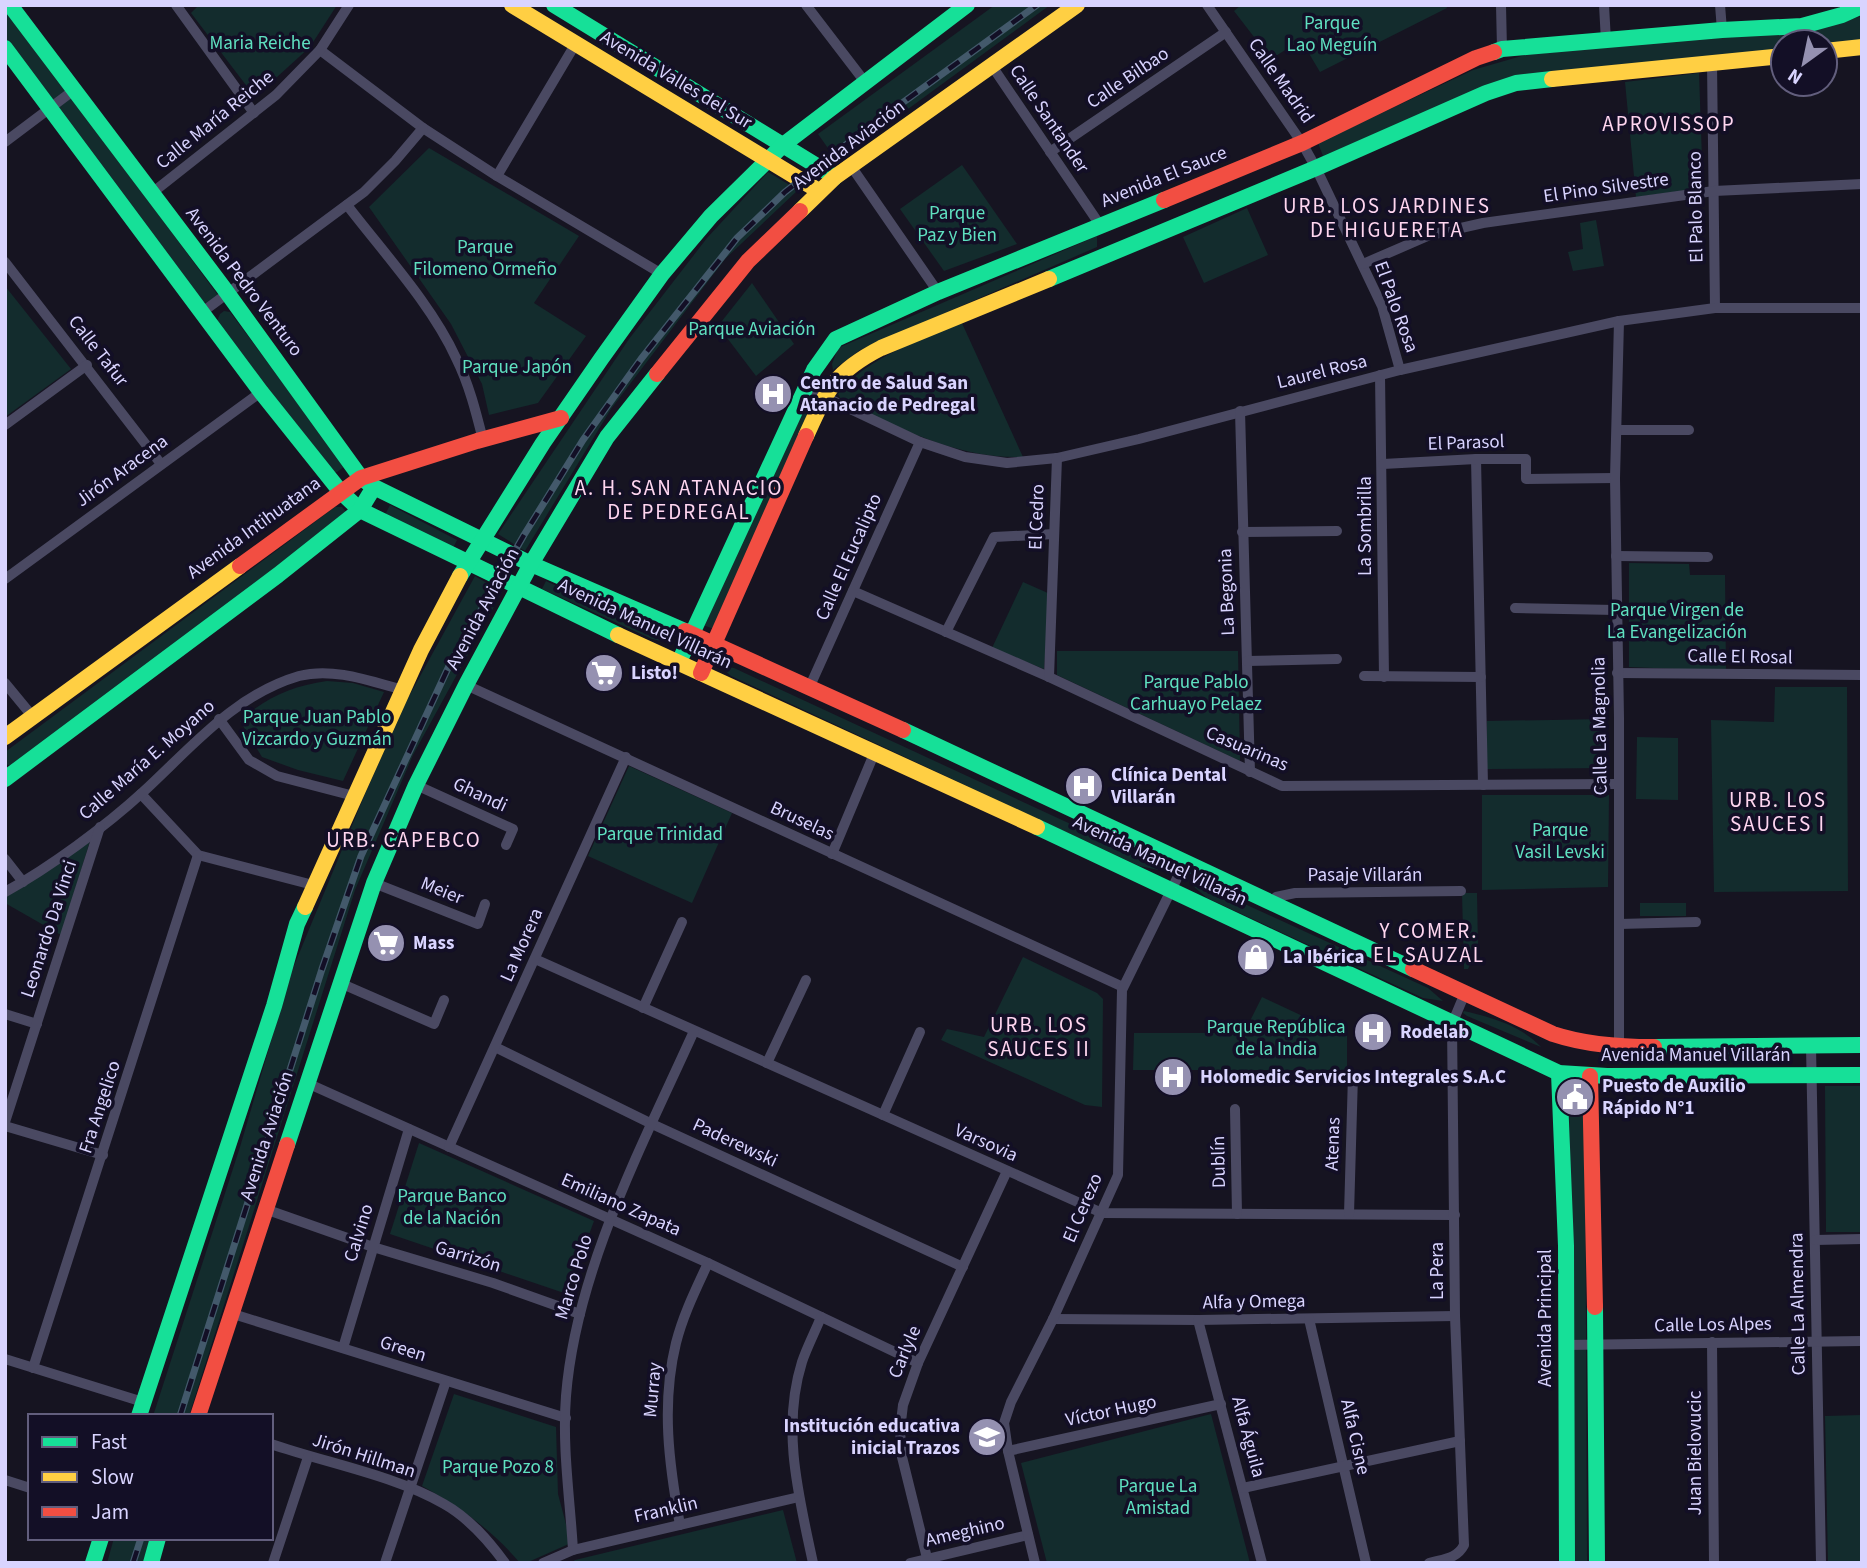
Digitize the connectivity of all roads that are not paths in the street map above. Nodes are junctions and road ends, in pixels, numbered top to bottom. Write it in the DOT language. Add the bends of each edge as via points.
graph roads {
  1 [pos="10,5"];
  2 [pos="348,5"];
  3 [pos="512,5"];
  4 [pos="554,5"];
  5 [pos="806,5"];
  6 [pos="967,5"];
  7 [pos="1077,5"];
  8 [pos="1207,5"];
  9 [pos="1501,5"];
  10 [pos="1604,5"];
  11 [pos="1720,5"];
  12 [pos="176,6"];
  13 [pos="1862,6"];
  14 [pos="1722,30"];
  15 [pos="1226,33"];
  16 [pos="1606,41"];
  17 [pos="576,43"];
  18 [pos="1862,47"];
  19 [pos="5,48"];
  20 [pos="1502,49"];
  21 [pos="1839,49"];
  22 [pos="320,50"];
  23 [pos="1769,57"];
  24 [pos="1712,63"];
  25 [pos="992,66"];
  26 [pos="865,82"];
  27 [pos="74,90"];
  28 [pos="50,109"];
  29 [pos="254,113"];
  30 [pos="423,128"];
  31 [pos="5,142"];
  32 [pos="1302,143"];
  33 [pos="783,145"];
  34 [pos="1050,152"];
  35 [pos="766,160"];
  36 [pos="851,166"];
  37 [pos="1316,168"];
  38 [pos="497,176"];
  39 [pos="835,177"];
  40 [pos="1862,184"];
  41 [pos="819,191"];
  42 [pos="1714,191"];
  43 [pos="152,193"];
  44 [pos="347,205"];
  45 [pos="1100,225"];
  46 [pos="5,262"];
  47 [pos="1363,264"];
  48 [pos="662,274"];
  49 [pos="938,292"];
  50 [pos="228,294"];
  51 [pos="1715,308"];
  52 [pos="1862,308"];
  53 [pos="201,313"];
  54 [pos="1619,321"];
  55 [pos="87,365"];
  56 [pos="1400,370"];
  57 [pos="1380,375"];
  58 [pos="806,388"];
  59 [pos="261,392"];
  60 [pos="824,396"];
  61 [pos="1240,411"];
  62 [pos="561,418"];
  63 [pos="5,425"];
  64 [pos="1617,430"];
  65 [pos="1689,430"];
  66 [pos="483,440"];
  67 [pos="920,442"];
  68 [pos="1057,458"];
  69 [pos="1476,459"];
  70 [pos="161,464"];
  71 [pos="1383,464"];
  72 [pos="1615,478"];
  73 [pos="368,482"];
  74 [pos="340,491"];
  75 [pos="360,510"];
  76 [pos="1337,531"];
  77 [pos="1242,532"];
  78 [pos="1054,534"];
  79 [pos="481,540"];
  80 [pos="1616,555"];
  81 [pos="1708,557"];
  82 [pos="467,564"];
  83 [pos="531,564"];
  84 [pos="5,579"];
  85 [pos="518,588"];
  86 [pos="853,591"];
  87 [pos="1516,608"];
  88 [pos="1616,610"];
  89 [pos="946,632"];
  90 [pos="693,633"];
  91 [pos="715,643"];
  92 [pos="1337,659"];
  93 [pos="1247,661"];
  94 [pos="679,662"];
  95 [pos="701,673"];
  96 [pos="1617,673"];
  97 [pos="1862,675"];
  98 [pos="1364,676"];
  99 [pos="1049,677"];
  100 [pos="1384,677"];
  101 [pos="1481,677"];
  102 [pos="5,683"];
  103 [pos="466,685"];
  104 [pos="810,686"];
  105 [pos="403,690"];
  106 [pos="33,717"];
  107 [pos="219,719"];
  108 [pos="5,737"];
  109 [pos="874,754"];
  110 [pos="626,758"];
  111 [pos="1250,772"];
  112 [pos="5,779"];
  113 [pos="1619,784"];
  114 [pos="416,785"];
  115 [pos="1483,785"];
  116 [pos="141,794"];
  117 [pos="354,796"];
  118 [pos="100,827"];
  119 [pos="506,845"];
  120 [pos="832,854"];
  121 [pos="198,855"];
  122 [pos="5,859"];
  123 [pos="1185,862"];
  124 [pos="23,882"];
  125 [pos="374,883"];
  126 [pos="313,885"];
  127 [pos="1172,889"];
  128 [pos="1461,891"];
  129 [pos="5,892"];
  130 [pos="1272,902"];
  131 [pos="485,904"];
  132 [pos="682,922"];
  133 [pos="1696,922"];
  134 [pos="1619,924"];
  135 [pos="535,959"];
  136 [pos="806,980"];
  137 [pos="340,983"];
  138 [pos="1123,987"];
  139 [pos="1465,993"];
  140 [pos="444,1000"];
  141 [pos="643,1008"];
  142 [pos="5,1014"];
  143 [pos="37,1024"];
  144 [pos="1452,1024"];
  145 [pos="694,1031"];
  146 [pos="920,1032"];
  147 [pos="1811,1045"];
  148 [pos="1862,1045"];
  149 [pos="495,1047"];
  150 [pos="1619,1047"];
  151 [pos="766,1063"];
  152 [pos="1559,1073"];
  153 [pos="1353,1075"];
  154 [pos="1811,1075"];
  155 [pos="1862,1075"];
  156 [pos="1590,1076"];
  157 [pos="307,1083"];
  158 [pos="1589,1093"];
  159 [pos="1560,1097"];
  160 [pos="1236,1109"];
  161 [pos="883,1115"];
  162 [pos="5,1124"];
  163 [pos="652,1124"];
  164 [pos="409,1129"];
  165 [pos="449,1147"];
  166 [pos="103,1155"];
  167 [pos="1007,1171"];
  168 [pos="265,1209"];
  169 [pos="1102,1213"];
  170 [pos="1237,1214"];
  171 [pos="1349,1214"];
  172 [pos="1455,1215"];
  173 [pos="610,1220"];
  174 [pos="1862,1239"];
  175 [pos="1815,1240"];
  176 [pos="373,1247"];
  177 [pos="708,1263"];
  178 [pos="963,1268"];
  179 [pos="230,1313"];
  180 [pos="580,1314"];
  181 [pos="1455,1316"];
  182 [pos="821,1317"];
  183 [pos="1053,1319"];
  184 [pos="1309,1319"];
  185 [pos="1198,1320"];
  186 [pos="1817,1341"];
  187 [pos="1862,1341"];
  188 [pos="1712,1342"];
  189 [pos="1596,1343"];
  190 [pos="1566,1345"];
  191 [pos="343,1349"];
  192 [pos="5,1359"];
  193 [pos="918,1363"];
  194 [pos="33,1368"];
  195 [pos="446,1381"];
  196 [pos="1221,1404"];
  197 [pos="141,1409"];
  198 [pos="199,1414"];
  199 [pos="566,1418"];
  200 [pos="1460,1441"];
  201 [pos="273,1445"];
  202 [pos="1008,1451"];
  203 [pos="308,1457"];
  204 [pos="1343,1466"];
  205 [pos="5,1480"];
  206 [pos="28,1487"];
  207 [pos="410,1488"];
  208 [pos="1243,1488"];
  209 [pos="799,1497"];
  210 [pos="680,1525"];
  211 [pos="1028,1535"];
  212 [pos="99,1540"];
  213 [pos="157,1540"];
  214 [pos="573,1550"];
  215 [pos="927,1558"];
  216 [pos="93,1563"];
  217 [pos="151,1563"];
  218 [pos="273,1563"];
  219 [pos="385,1563"];
  220 [pos="505,1563"];
  221 [pos="543,1563"];
  222 [pos="813,1563"];
  223 [pos="910,1563"];
  224 [pos="1035,1563"];
  225 [pos="1262,1563"];
  226 [pos="1366,1563"];
  227 [pos="1429,1563"];
  228 [pos="1567,1563"];
  229 [pos="1597,1563"];
  230 [pos="1714,1563"];
  231 [pos="1821,1563"];
  1 -- 27 [label="main road, Avenida Pedro Venturo"];
  2 -- 22 [label="street, Calle María Reiche"];
  3 -- 17 [label="main road, Avenida Valles del Sur"];
  4 -- 33 [label="main road, Avenida Valles del Sur"];
  5 -- 26 [label="street"];
  6 -- 26 [label="main road, Avenida Aviación"];
  7 -- 25 [label="main road, Avenida Aviación"];
  8 -- 15 [label="street, Calle Madrid"];
  9 -- 20 [label="street"];
  10 -- 16 [label="street"];
  11 -- 14 [label="street"];
  12 -- 29 [label="street"];
  13 -- 14 [label="main road, Avenida El Sauce" via="1802,26"];
  14 -- 16 [label="main road, Avenida El Sauce"];
  15 -- 32 [label="street, Calle Madrid"];
  15 -- 34 [label="street, Calle Bilbao"];
  16 -- 20 [label="main road, Avenida El Sauce"];
  17 -- 35 [label="main road, Avenida Valles del Sur"];
  17 -- 38 [label="street"];
  18 -- 21 [label="main road"];
  19 -- 28 [label="main road"];
  20 -- 32 [label="main road, Avenida El Sauce"];
  22 -- 29 [label="street, Calle María Reiche"];
  22 -- 30 [label="street"];
  23 -- 24 [label="main road"];
  24 -- 37 [label="main road" via="1516,83"];
  24 -- 42 [label="street, El Palo Blanco"];
  25 -- 34 [label="street, Calle Santander"];
  25 -- 36 [label="main road, Avenida Aviación"];
  26 -- 33 [label="main road, Avenida Aviación"];
  27 -- 28 [label="street"];
  27 -- 43 [label="main road, Avenida Pedro Venturo"];
  28 -- 31 [label="street"];
  28 -- 53 [label="main road"];
  29 -- 43 [label="street, Calle María Reiche"];
  30 -- 38 [label="street"];
  30 -- 44 [label="street" via="387,170"];
  32 -- 37 [label="street, El Palo Rosa"];
  32 -- 45 [label="main road, Avenida El Sauce"];
  33 -- 35 [label="main road, Avenida Aviación"];
  33 -- 39 [label="main road, Avenida Valles del Sur"];
  34 -- 45 [label="street, Calle Santander"];
  35 -- 41 [label="main road, Avenida Valles del Sur"];
  35 -- 48 [label="main road, Avenida Aviación"];
  36 -- 39 [label="main road, Avenida Aviación"];
  36 -- 49 [label="street"];
  37 -- 47 [label="street, El Palo Rosa"];
  37 -- 60 [label="main road" via="881,348 837,376"];
  38 -- 48 [label="street"];
  39 -- 41 [label="main road, Avenida Aviación"];
  40 -- 42 [label="street, El Pino Silvestre"];
  41 -- 83 [label="main road, Avenida Aviación" via="748,261 612,431"];
  42 -- 47 [label="street, El Pino Silvestre" via="1483,223 1430,235"];
  42 -- 51 [label="street, El Palo Blanco"];
  43 -- 50 [label="main road, Avenida Pedro Venturo"];
  44 -- 50 [label="street"];
  44 -- 66 [label="street" via="450,346 467,381"];
  45 -- 49 [label="main road, Avenida El Sauce"];
  46 -- 55 [label="street, Calle Tafur"];
  47 -- 56 [label="street, El Palo Rosa" via="1382,306"];
  48 -- 62 [label="main road, Avenida Aviación"];
  49 -- 58 [label="main road, Avenida El Sauce" via="836,339"];
  50 -- 53 [label="street"];
  50 -- 73 [label="main road, Avenida Pedro Venturo"];
  51 -- 52 [label="street, Laurel Rosa"];
  51 -- 54 [label="street, Laurel Rosa"];
  53 -- 59 [label="main road"];
  54 -- 56 [label="street, Laurel Rosa"];
  54 -- 64 [label="street, Calle La Magnolia"];
  55 -- 63 [label="street"];
  55 -- 70 [label="street, Calle Tafur"];
  56 -- 57 [label="street, Laurel Rosa"];
  57 -- 61 [label="street, Laurel Rosa"];
  57 -- 71 [label="street, La Sombrilla"];
  58 -- 60 [label="street, Laurel Rosa"];
  58 -- 90 [label="main road, Avenida El Sauce"];
  59 -- 70 [label="street, Jirón Aracena"];
  59 -- 74 [label="main road"];
  60 -- 67 [label="street, Laurel Rosa"];
  60 -- 91 [label="main road"];
  61 -- 68 [label="street, Laurel Rosa"];
  61 -- 77 [label="street, La Begonia"];
  62 -- 66 [label="main road, Avenida Intihuatana"];
  62 -- 79 [label="main road, Avenida Aviación"];
  64 -- 65 [label="street"];
  64 -- 72 [label="street, Calle La Magnolia"];
  66 -- 73 [label="main road, Avenida Intihuatana"];
  67 -- 68 [label="street, Laurel Rosa" via="965,457 1007,463"];
  67 -- 86 [label="street, Calle El Eucalipto"];
  68 -- 78 [label="street, El Cedro"];
  69 -- 71 [label="street, El Parasol"];
  69 -- 72 [label="street, El Parasol" via="1526,459 1526,479"];
  69 -- 101 [label="street"];
  70 -- 84 [label="street, Jirón Aracena"];
  71 -- 100 [label="street, La Sombrilla"];
  72 -- 80 [label="street, Calle La Magnolia"];
  73 -- 74 [label="main road, Avenida Intihuatana"];
  73 -- 75 [label="main road"];
  73 -- 79 [label="main road, Avenida Pedro Venturo"];
  74 -- 75 [label="main road"];
  74 -- 106 [label="main road, Avenida Intihuatana"];
  75 -- 82 [label="main road"];
  75 -- 112 [label="main road"];
  76 -- 77 [label="street"];
  77 -- 93 [label="street, La Begonia"];
  78 -- 89 [label="street" via="995,537"];
  78 -- 99 [label="street, El Cedro"];
  79 -- 82 [label="main road, Avenida Aviación"];
  79 -- 83 [label="main road, Avenida Manuel Villarán"];
  80 -- 81 [label="street"];
  80 -- 88 [label="street, Calle La Magnolia"];
  82 -- 85 [label="main road, Avenida Manuel Villarán"];
  82 -- 105 [label="main road, Avenida Aviación"];
  83 -- 85 [label="main road, Avenida Aviación"];
  83 -- 90 [label="main road, Avenida Manuel Villarán"];
  85 -- 94 [label="main road, Avenida Manuel Villarán"];
  85 -- 103 [label="main road, Avenida Aviación"];
  86 -- 89 [label="street, Casuarinas"];
  86 -- 104 [label="street, Calle El Eucalipto"];
  87 -- 88 [label="street"];
  88 -- 96 [label="street, Calle La Magnolia"];
  89 -- 99 [label="street, Casuarinas"];
  90 -- 91 [label="main road, Avenida Manuel Villarán"];
  90 -- 94 [label="main road, Avenida El Sauce"];
  91 -- 95 [label="main road"];
  91 -- 104 [label="main road, Avenida Manuel Villarán"];
  92 -- 93 [label="street"];
  93 -- 111 [label="street, La Begonia"];
  94 -- 95 [label="main road, Avenida Manuel Villarán"];
  95 -- 109 [label="main road, Avenida Manuel Villarán"];
  96 -- 97 [label="street, Calle El Rosal"];
  96 -- 113 [label="street, Calle La Magnolia"];
  98 -- 100 [label="street"];
  99 -- 111 [label="street, Casuarinas"];
  100 -- 101 [label="street"];
  101 -- 115 [label="street"];
  102 -- 106 [label="street"];
  103 -- 110 [label="street, Bruselas"];
  103 -- 114 [label="main road, Avenida Aviación"];
  104 -- 123 [label="main road, Avenida Manuel Villarán"];
  105 -- 107 [label="street, Calle María E. Moyano" via="350,676 300,676 271,687"];
  105 -- 117 [label="main road, Avenida Aviación"];
  106 -- 108 [label="main road, Avenida Intihuatana"];
  107 -- 116 [label="street, Calle María E. Moyano"];
  107 -- 117 [label="street" via="249,760 277,776"];
  109 -- 120 [label="street"];
  109 -- 127 [label="main road, Avenida Manuel Villarán"];
  110 -- 120 [label="street, Bruselas"];
  110 -- 135 [label="street, La Morera"];
  111 -- 115 [label="street, Casuarinas" via="1282,786"];
  113 -- 115 [label="street, Casuarinas"];
  113 -- 134 [label="street, Calle La Magnolia"];
  114 -- 119 [label="street, Ghandi" via="513,829"];
  114 -- 125 [label="main road, Avenida Aviación"];
  116 -- 118 [label="street, Calle María E. Moyano"];
  116 -- 121 [label="street"];
  117 -- 126 [label="main road, Avenida Aviación"];
  118 -- 124 [label="street, Calle María E. Moyano"];
  118 -- 143 [label="street, Leonardo Da Vinci"];
  120 -- 138 [label="street, Bruselas"];
  121 -- 126 [label="street"];
  121 -- 166 [label="street, Fra Angelico"];
  122 -- 124 [label="street"];
  123 -- 127 [label="street, El Cerezo"];
  123 -- 130 [label="main road, Avenida Manuel Villarán"];
  124 -- 129 [label="street, Calle María E. Moyano"];
  125 -- 131 [label="street, Meier" via="478,924"];
  125 -- 137 [label="main road, Avenida Aviación"];
  126 -- 197 [label="main road, Avenida Aviación"];
  127 -- 138 [label="street, El Cerezo"];
  127 -- 144 [label="main road, Avenida Manuel Villarán"];
  128 -- 130 [label="street, Pasaje Villarán" via="1295,893"];
  130 -- 139 [label="main road, Avenida Manuel Villarán"];
  132 -- 141 [label="street"];
  133 -- 134 [label="street"];
  134 -- 150 [label="street, Calle La Magnolia"];
  135 -- 141 [label="street, Varsovia"];
  135 -- 149 [label="street, La Morera"];
  136 -- 151 [label="street"];
  137 -- 140 [label="street" via="434,1024"];
  137 -- 157 [label="main road, Avenida Aviación"];
  138 -- 169 [label="street, El Cerezo" via="1118,1175"];
  139 -- 144 [label="street, La Pera"];
  139 -- 150 [label="main road, Avenida Manuel Villarán" via="1553,1034"];
  141 -- 145 [label="street, Varsovia"];
  142 -- 143 [label="street"];
  143 -- 162 [label="street, Leonardo Da Vinci"];
  144 -- 152 [label="main road, Avenida Manuel Villarán"];
  144 -- 172 [label="street, La Pera"];
  145 -- 151 [label="street, Varsovia"];
  145 -- 163 [label="street, Marco Polo"];
  146 -- 161 [label="street"];
  147 -- 148 [label="main road, Avenida Manuel Villarán"];
  147 -- 150 [label="main road, Avenida Manuel Villarán"];
  147 -- 154 [label="street, Calle La Almendra"];
  149 -- 163 [label="street, Paderewski"];
  149 -- 165 [label="street, La Morera"];
  151 -- 161 [label="street, Varsovia"];
  152 -- 156 [label="main road, Avenida Manuel Villarán"];
  152 -- 159 [label="main road, Avenida Principal"];
  153 -- 171 [label="street, Atenas"];
  154 -- 155 [label="main road, Avenida Manuel Villarán"];
  154 -- 156 [label="main road, Avenida Manuel Villarán"];
  154 -- 175 [label="street, Calle La Almendra"];
  156 -- 158 [label="main road"];
  157 -- 164 [label="street, Emiliano Zapata"];
  157 -- 168 [label="main road, Avenida Aviación"];
  158 -- 159 [label="main road" via="1571,1088"];
  158 -- 189 [label="main road"];
  159 -- 190 [label="main road, Avenida Principal"];
  160 -- 170 [label="street, Dublín"];
  161 -- 167 [label="street, Varsovia"];
  162 -- 166 [label="street"];
  163 -- 173 [label="street, Marco Polo"];
  163 -- 178 [label="street, Paderewski"];
  164 -- 165 [label="street, Emiliano Zapata"];
  164 -- 176 [label="street, Calvino"];
  165 -- 173 [label="street, Emiliano Zapata"];
  166 -- 194 [label="street, Fra Angelico"];
  167 -- 169 [label="street, Varsovia"];
  167 -- 178 [label="street, Carlyle"];
  168 -- 176 [label="street, Garrizón"];
  168 -- 179 [label="main road, Avenida Aviación"];
  169 -- 170 [label="street, Varsovia"];
  169 -- 183 [label="street, El Cerezo"];
  170 -- 171 [label="street, Varsovia"];
  171 -- 172 [label="street, Varsovia"];
  172 -- 181 [label="street, La Pera"];
  173 -- 177 [label="street, Emiliano Zapata"];
  173 -- 180 [label="street, Marco Polo"];
  174 -- 175 [label="street"];
  175 -- 186 [label="street, Calle La Almendra"];
  176 -- 180 [label="street, Garrizón"];
  176 -- 191 [label="street, Calvino"];
  177 -- 182 [label="street, Emiliano Zapata"];
  177 -- 210 [label="street, Murray" via="676,1344 667,1403 668,1460"];
  178 -- 193 [label="street, Carlyle"];
  179 -- 191 [label="street, Green"];
  179 -- 198 [label="main road, Avenida Aviación"];
  180 -- 199 [label="street, Marco Polo"];
  181 -- 184 [label="street, Alfa y Omega"];
  181 -- 200 [label="street, La Pera"];
  182 -- 193 [label="street, Emiliano Zapata"];
  182 -- 209 [label="street" via="802,1362 792,1416"];
  183 -- 185 [label="street, Alfa y Omega"];
  183 -- 202 [label="street, El Cerezo" via="1010,1402 1004,1423"];
  184 -- 185 [label="street, Alfa y Omega"];
  184 -- 204 [label="street, Alfa Cisne"];
  185 -- 196 [label="street, Alfa Águila"];
  186 -- 187 [label="street, Calle Los Alpes"];
  186 -- 188 [label="street, Calle Los Alpes"];
  186 -- 231 [label="street, Calle La Almendra"];
  188 -- 189 [label="street, Calle Los Alpes"];
  188 -- 230 [label="street, Juan Bielovucic"];
  189 -- 190 [label="street, Calle Los Alpes"];
  189 -- 229 [label="main road"];
  190 -- 228 [label="main road, Avenida Principal"];
  191 -- 195 [label="street, Green"];
  192 -- 194 [label="street"];
  193 -- 215 [label="street, Carlyle" via="903,1405 900,1430 906,1478"];
  194 -- 197 [label="street"];
  195 -- 199 [label="street, Green"];
  195 -- 207 [label="street"];
  196 -- 202 [label="street, Víctor Hugo"];
  196 -- 208 [label="street, Alfa Águila"];
  199 -- 214 [label="street, Marco Polo"];
  200 -- 204 [label="street"];
  200 -- 227 [label="street, La Pera" via="1464,1545 1453,1557"];
  201 -- 203 [label="street, Jirón Hillman"];
  202 -- 211 [label="street, El Cerezo"];
  203 -- 207 [label="street, Jirón Hillman"];
  203 -- 218 [label="street"];
  204 -- 208 [label="street"];
  204 -- 226 [label="street, Alfa Cisne"];
  205 -- 206 [label="street"];
  207 -- 219 [label="street"];
  207 -- 220 [label="street, Jirón Hillman" via="445,1504 471,1523"];
  208 -- 225 [label="street, Alfa Águila"];
  209 -- 210 [label="street, Franklin"];
  209 -- 222 [label="street"];
  210 -- 214 [label="street, Franklin"];
  211 -- 215 [label="street, Ameghino"];
  211 -- 224 [label="street, El Cerezo"];
  212 -- 216 [label="main road"];
  213 -- 217 [label="main road"];
  214 -- 221 [label="street, Franklin"];
  215 -- 223 [label="street, Ameghino"];
}
